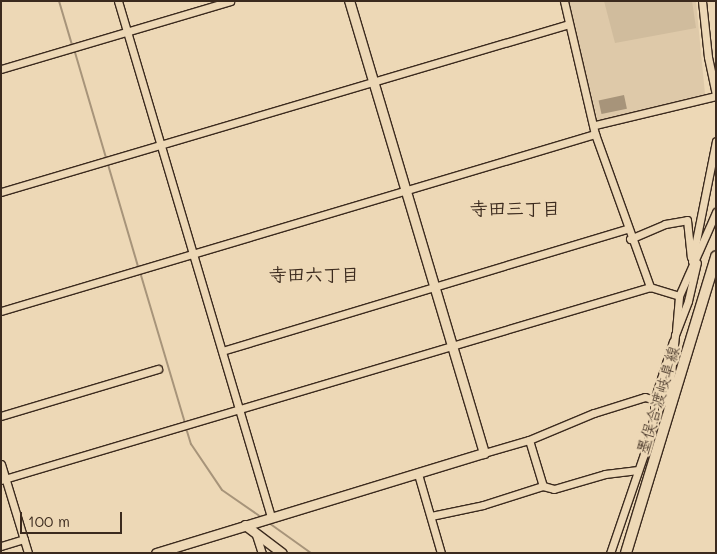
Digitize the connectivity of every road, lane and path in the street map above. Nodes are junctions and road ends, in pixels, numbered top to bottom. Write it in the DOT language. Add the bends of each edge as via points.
graph roads {
  1 [pos="118,1"];
  2 [pos="230,1"];
  3 [pos="349,1"];
  4 [pos="564,1"];
  5 [pos="702,1"];
  6 [pos="569,24"];
  7 [pos="127,32"];
  8 [pos="1,69"];
  9 [pos="373,81"];
  10 [pos="716,96"];
  11 [pos="595,125"];
  12 [pos="594,134"];
  13 [pos="716,141"];
  14 [pos="161,144"];
  15 [pos="404,191"];
  16 [pos="1,192"];
  17 [pos="716,212"];
  18 [pos="626,229"];
  19 [pos="630,239"];
  20 [pos="194,254"];
  21 [pos="716,256"];
  22 [pos="694,263"];
  23 [pos="650,287"];
  24 [pos="434,288"];
  25 [pos="679,296"];
  26 [pos="1,310"];
  27 [pos="675,335"];
  28 [pos="452,348"];
  29 [pos="222,350"];
  30 [pos="158,369"];
  31 [pos="654,400"];
  32 [pos="240,411"];
  33 [pos="1,416"];
  34 [pos="667,425"];
  35 [pos="528,440"];
  36 [pos="484,453"];
  37 [pos="1,464"];
  38 [pos="636,470"];
  39 [pos="418,474"];
  40 [pos="4,480"];
  41 [pos="543,486"];
  42 [pos="431,516"];
  43 [pos="270,518"];
  44 [pos="248,524"];
  45 [pos="256,535"];
  46 [pos="24,539"];
  47 [pos="1,546"];
  48 [pos="28,553"];
  49 [pos="156,553"];
  50 [pos="262,553"];
  51 [pos="282,553"];
  52 [pos="441,553"];
  53 [pos="610,553"];
  54 [pos="626,553"];
  1 -- 7 [label="street"];
  2 -- 7 [label="street"];
  3 -- 9 [label="street"];
  4 -- 6 [label="street"];
  5 -- 10 [label="street"];
  6 -- 9 [label="street"];
  6 -- 11 [label="street"];
  7 -- 8 [label="street"];
  7 -- 14 [label="street"];
  9 -- 14 [label="street"];
  9 -- 15 [label="street"];
  10 -- 11 [label="street"];
  11 -- 12 [label="street"];
  12 -- 15 [label="street"];
  12 -- 18 [label="street"];
  13 -- 22 [label="street"];
  14 -- 16 [label="street"];
  14 -- 20 [label="street"];
  15 -- 20 [label="street"];
  15 -- 24 [label="street"];
  17 -- 22 [label="street"];
  18 -- 19 [label="street"];
  18 -- 24 [label="street"];
  19 -- 22 [label="street" via="665,224 687,220"];
  19 -- 23 [label="street"];
  20 -- 26 [label="street"];
  20 -- 29 [label="street"];
  21 -- 34 [label="main road, 墨俣合渡岐阜線"];
  22 -- 25 [label="street"];
  22 -- 27 [label="street" via="688,302"];
  23 -- 25 [label="street"];
  23 -- 28 [label="street"];
  24 -- 28 [label="street"];
  24 -- 29 [label="street"];
  25 -- 27 [label="street"];
  27 -- 31 [label="street"];
  27 -- 34 [label="street"];
  28 -- 32 [label="street"];
  28 -- 36 [label="street"];
  29 -- 32 [label="street"];
  30 -- 33 [label="street"];
  31 -- 35 [label="street" via="645,397 594,412"];
  31 -- 38 [label="street" via="654,416"];
  32 -- 40 [label="street"];
  32 -- 43 [label="street"];
  34 -- 54 [label="main road, 墨俣合渡岐阜線"];
  35 -- 36 [label="street"];
  35 -- 41 [label="street"];
  36 -- 39 [label="street"];
  37 -- 40 [label="street"];
  38 -- 41 [label="street" via="605,474 554,489"];
  38 -- 53 [label="street"];
  39 -- 42 [label="street"];
  39 -- 43 [label="street"];
  40 -- 46 [label="street"];
  41 -- 42 [label="street" via="482,505"];
  42 -- 52 [label="street"];
  43 -- 44 [label="street"];
  44 -- 45 [label="street"];
  44 -- 49 [label="street"];
  45 -- 50 [label="street"];
  45 -- 51 [label="street"];
  46 -- 47 [label="street"];
  46 -- 48 [label="street"];
}
